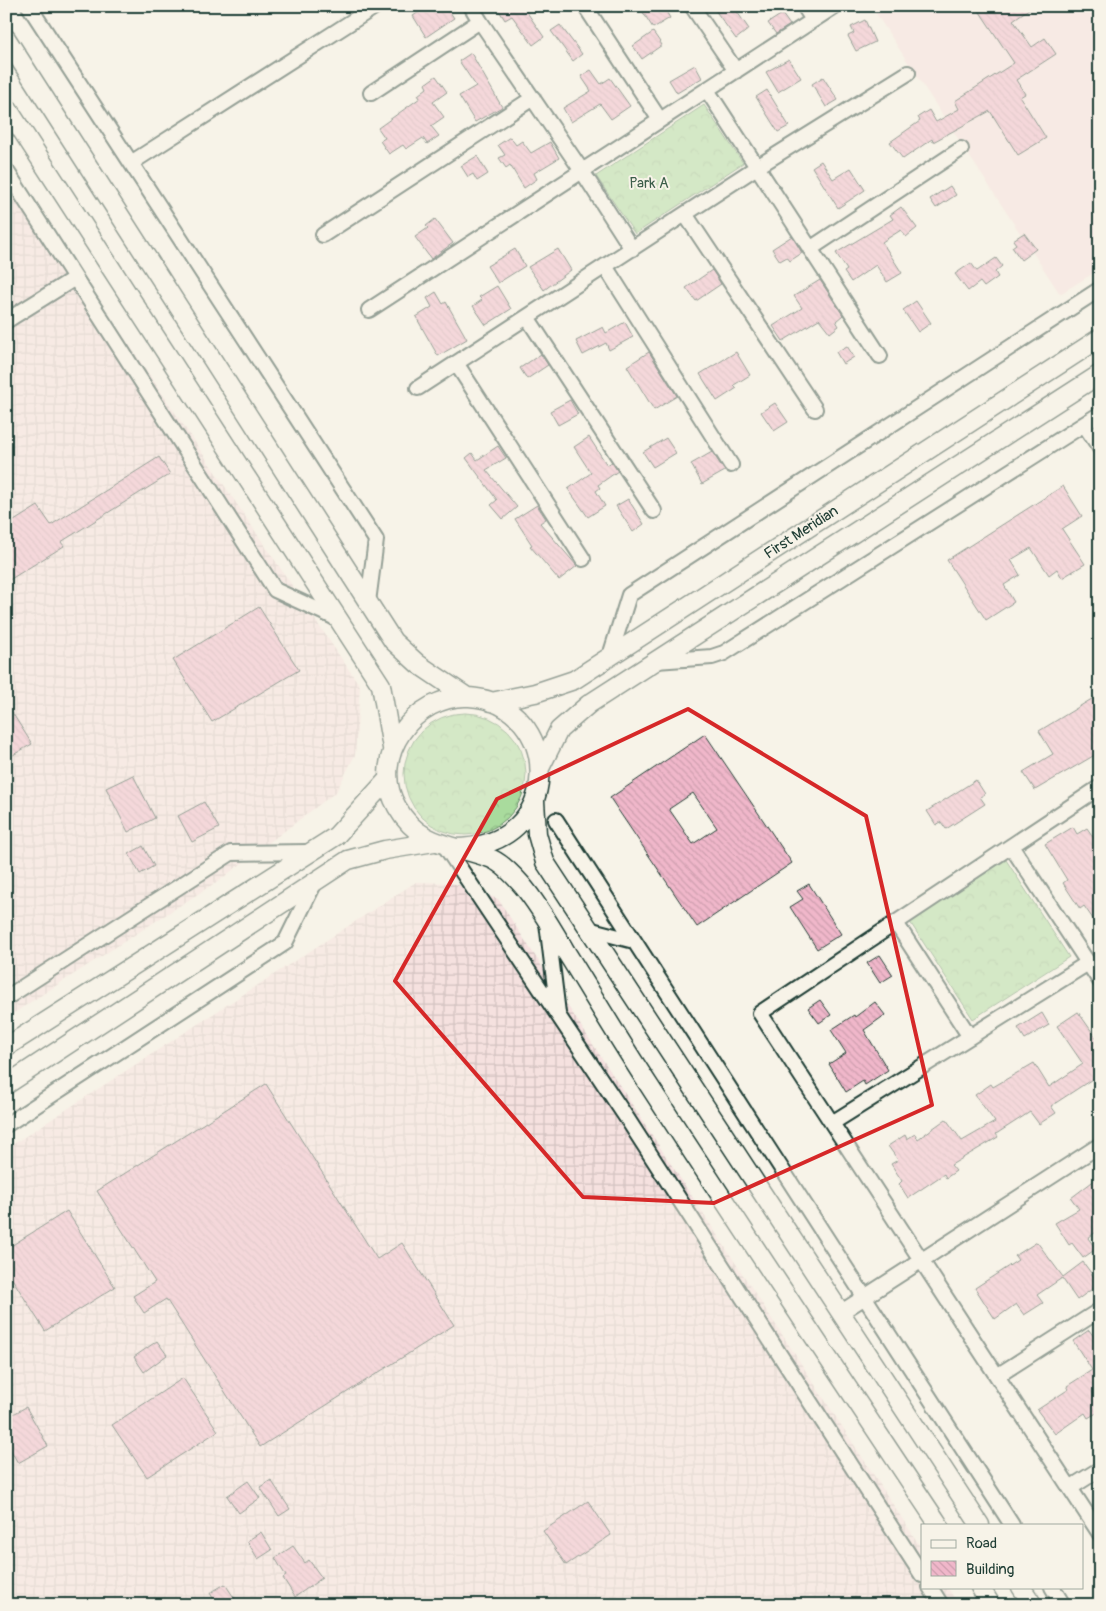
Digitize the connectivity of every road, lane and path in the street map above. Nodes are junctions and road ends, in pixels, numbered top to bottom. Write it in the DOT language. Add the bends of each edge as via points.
graph roads {
  1 [pos="29,6"];
  2 [pos="376,6"];
  3 [pos="471,6"];
  4 [pos="585,6"];
  5 [pos="692,6"];
  6 [pos="804,6"];
  7 [pos="835,6"];
  8 [pos="813,20"];
  9 [pos="480,21"];
  10 [pos="6,38"];
  11 [pos="736,71"];
  12 [pos="908,73"];
  13 [pos="706,90"];
  14 [pos="371,93"];
  15 [pos="533,98"];
  16 [pos="6,106"];
  17 [pos="660,120"];
  18 [pos="961,149"];
  19 [pos="131,164"];
  20 [pos="757,167"];
  21 [pos="6,170"];
  22 [pos="582,171"];
  23 [pos="685,214"];
  24 [pos="323,235"];
  25 [pos="632,248"];
  26 [pos="810,248"];
  27 [pos="605,266"];
  28 [pos="75,278"];
  29 [pos="1100,289"];
  30 [pos="369,310"];
  31 [pos="528,317"];
  32 [pos="6,321"];
  33 [pos="1100,338"];
  34 [pos="880,356"];
  35 [pos="456,363"];
  36 [pos="1100,374"];
  37 [pos="418,388"];
  38 [pos="814,409"];
  39 [pos="1100,414"];
  40 [pos="1084,424"];
  41 [pos="1100,448"];
  42 [pos="730,465"];
  43 [pos="654,511"];
  44 [pos="583,559"];
  45 [pos="368,602"];
  46 [pos="340,620"];
  47 [pos="610,656"];
  48 [pos="656,660"];
  49 [pos="467,697"];
  50 [pos="491,702"];
  51 [pos="392,748"];
  52 [pos="540,768"];
  53 [pos="388,779"];
  54 [pos="1100,787"];
  55 [pos="535,801"];
  56 [pos="556,820"];
  57 [pos="443,845"];
  58 [pos="1012,846"];
  59 [pos="310,852"];
  60 [pos="315,882"];
  61 [pos="547,921"];
  62 [pos="896,923"];
  63 [pos="588,929"];
  64 [pos="634,941"];
  65 [pos="1088,963"];
  66 [pos="1100,981"];
  67 [pos="6,998"];
  68 [pos="559,1016"];
  69 [pos="970,1037"];
  70 [pos="6,1047"];
  71 [pos="6,1085"];
  72 [pos="832,1123"];
  73 [pos="6,1125"];
  74 [pos="1100,1145"];
  75 [pos="921,1260"];
  76 [pos="865,1297"];
  77 [pos="1100,1310"];
  78 [pos="840,1312"];
  79 [pos="997,1376"];
  80 [pos="1100,1468"];
  81 [pos="1070,1488"];
  82 [pos="938,1524"];
  83 [pos="979,1524"];
  84 [pos="1011,1524"];
  85 [pos="1100,1534"];
  86 [pos="921,1573"];
  87 [pos="931,1588"];
  88 [pos="981,1588"];
  89 [pos="1022,1588"];
  90 [pos="1053,1588"];
  91 [pos="941,1605"];
  92 [pos="992,1605"];
  93 [pos="1033,1605"];
  94 [pos="1063,1605"];
  1 -- 19 [label="street"];
  2 -- 19 [label="street"];
  3 -- 9 [label="street"];
  4 -- 17 [label="street"];
  5 -- 11 [label="street"];
  6 -- 8 [label="street"];
  7 -- 8 [label="street"];
  8 -- 11 [label="street"];
  9 -- 14 [label="street"];
  9 -- 15 [label="street"];
  10 -- 45 [label="street"];
  11 -- 13 [label="street"];
  12 -- 20 [label="street"];
  13 -- 17 [label="street"];
  13 -- 20 [label="street"];
  15 -- 22 [label="street"];
  15 -- 24 [label="street"];
  16 -- 46 [label="street"];
  17 -- 22 [label="street"];
  18 -- 26 [label="street"];
  19 -- 45 [label="street" via="376,540"];
  20 -- 23 [label="street"];
  20 -- 26 [label="street"];
  21 -- 28 [label="street"];
  22 -- 25 [label="street"];
  22 -- 30 [label="street"];
  23 -- 25 [label="street"];
  23 -- 38 [label="street"];
  25 -- 27 [label="street"];
  26 -- 34 [label="street"];
  27 -- 31 [label="street"];
  27 -- 42 [label="street"];
  28 -- 32 [label="street"];
  28 -- 46 [label="street" via="275,590"];
  29 -- 47 [label="street" via="629,595"];
  31 -- 35 [label="street"];
  31 -- 43 [label="street"];
  33 -- 47 [label="street, First Meridian"];
  35 -- 37 [label="street"];
  35 -- 44 [label="street"];
  36 -- 48 [label="street, First Meridian"];
  39 -- 40 [label="street"];
  40 -- 41 [label="street"];
  40 -- 48 [label="street" via="724,653 712,658"];
  45 -- 49 [label="street" via="393,641 418,664"];
  46 -- 51 [label="street" via="381,685"];
  47 -- 50 [label="street, First Meridian" via="574,680 535,693"];
  48 -- 52 [label="street, First Meridian" via="589,704 559,730"];
  49 -- 50 [label="street"];
  49 -- 51 [label="street" via="430,705 402,729"];
  50 -- 52 [label="street" via="511,713 528,732 539,757"];
  51 -- 53 [label="street"];
  52 -- 55 [label="street"];
  53 -- 57 [label="street" via="396,806 418,833"];
  53 -- 59 [label="street" via="336,836"];
  54 -- 58 [label="street"];
  55 -- 57 [label="street" via="520,824 495,842 474,848"];
  55 -- 63 [label="street" via="536,834 545,862"];
  56 -- 64 [label="street"];
  57 -- 60 [label="street" via="385,850 348,860"];
  57 -- 61 [label="street" via="496,860 522,885"];
  57 -- 68 [label="street"];
  58 -- 62 [label="street"];
  58 -- 65 [label="street"];
  59 -- 67 [label="street" via="231,853"];
  59 -- 70 [label="street"];
  60 -- 71 [label="street"];
  60 -- 73 [label="street" via="285,943"];
  61 -- 68 [label="street"];
  61 -- 82 [label="street" via="647,1084"];
  62 -- 69 [label="street"];
  62 -- 72 [label="street" via="760,1013"];
  63 -- 64 [label="street"];
  63 -- 78 [label="street"];
  64 -- 76 [label="street"];
  65 -- 66 [label="street"];
  65 -- 69 [label="street"];
  68 -- 86 [label="street"];
  69 -- 72 [label="street"];
  72 -- 75 [label="street"];
  74 -- 75 [label="street"];
  75 -- 76 [label="street"];
  75 -- 79 [label="street"];
  76 -- 78 [label="street"];
  76 -- 84 [label="street"];
  77 -- 79 [label="street"];
  78 -- 83 [label="street"];
  79 -- 81 [label="street"];
  80 -- 81 [label="street"];
  81 -- 85 [label="street"];
  87 -- 91 [label="street"];
  88 -- 92 [label="street"];
  89 -- 93 [label="street"];
  90 -- 94 [label="street"];
}
